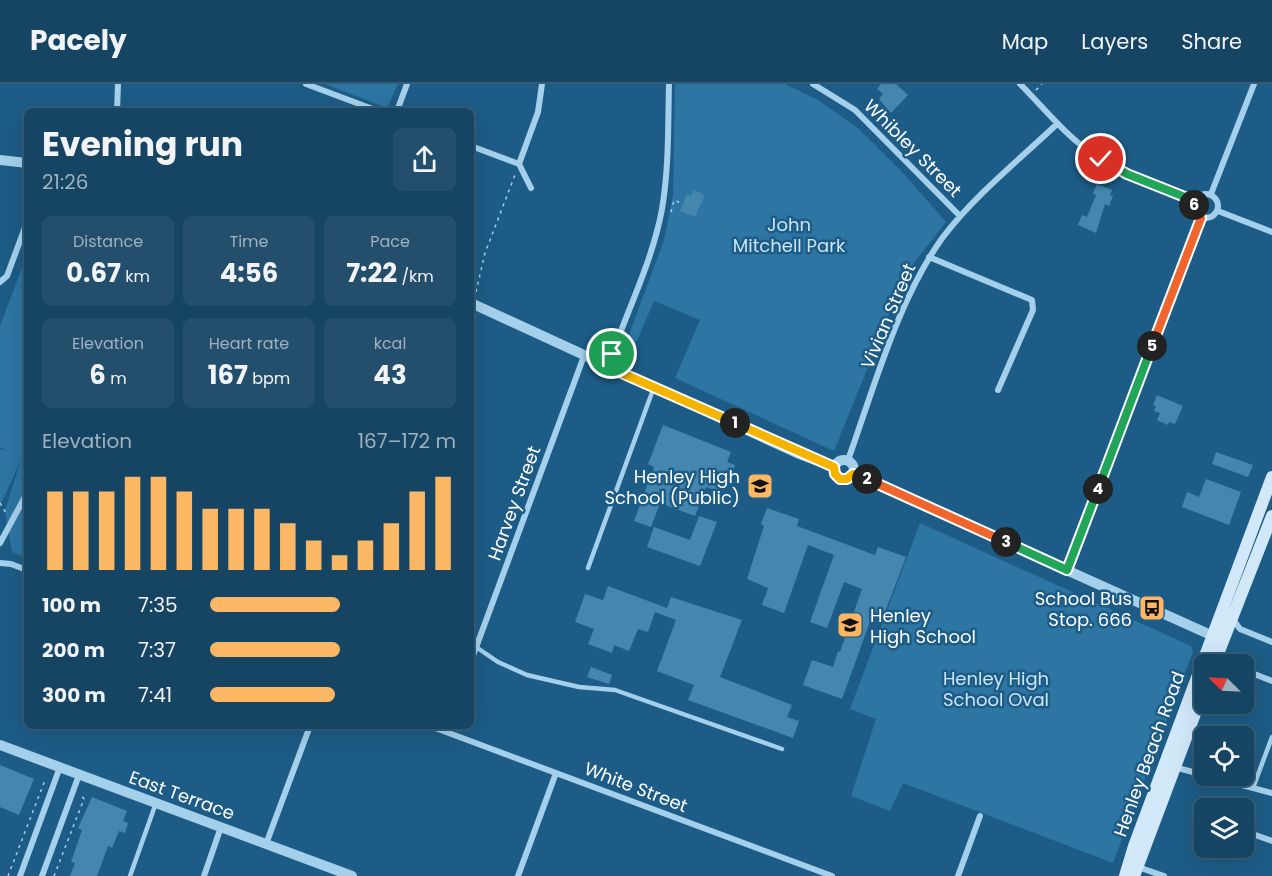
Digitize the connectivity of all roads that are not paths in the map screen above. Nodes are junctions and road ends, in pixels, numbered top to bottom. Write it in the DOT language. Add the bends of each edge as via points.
graph roads {
  1 [pos="118,84"];
  2 [pos="306,84"];
  3 [pos="407,84"];
  4 [pos="542,84"];
  5 [pos="669,84"];
  6 [pos="813,84"];
  7 [pos="1020,84"];
  8 [pos="1254,84"];
  9 [pos="117,108"];
  10 [pos="370,108"];
  11 [pos="397,108"];
  12 [pos="1057,124"];
  13 [pos="474,147"];
  14 [pos="0,160"];
  15 [pos="24,163"];
  16 [pos="519,164"];
  17 [pos="531,188"];
  18 [pos="1211,195"];
  19 [pos="1195,201"];
  20 [pos="1218,211"];
  21 [pos="960,216"];
  22 [pos="1201,218"];
  23 [pos="24,230"];
  24 [pos="1272,232"];
  25 [pos="929,257"];
  26 [pos="0,282"];
  27 [pos="474,304"];
  28 [pos="584,356"];
  29 [pos="608,367"];
  30 [pos="654,387"];
  31 [pos="998,390"];
  32 [pos="848,460"];
  33 [pos="834,467"];
  34 [pos="853,474"];
  35 [pos="1272,477"];
  36 [pos="24,498"];
  37 [pos="1272,516"];
  38 [pos="0,543"];
  39 [pos="0,563"];
  40 [pos="588,568"];
  41 [pos="24,569"];
  42 [pos="1067,570"];
  43 [pos="1232,618"];
  44 [pos="1240,629"];
  45 [pos="1226,633"];
  46 [pos="1212,636"];
  47 [pos="1272,642"];
  48 [pos="476,647"];
  49 [pos="474,653"];
  50 [pos="1214,654"];
  51 [pos="1218,654"];
  52 [pos="1254,674"];
  53 [pos="1272,681"];
  54 [pos="1194,712"];
  55 [pos="309,729"];
  56 [pos="446,729"];
  57 [pos="1272,737"];
  58 [pos="0,745"];
  59 [pos="782,749"];
  60 [pos="1170,765"];
  61 [pos="60,768"];
  62 [pos="556,773"];
  63 [pos="79,775"];
  64 [pos="1253,788"];
  65 [pos="1272,793"];
  66 [pos="156,803"];
  67 [pos="980,816"];
  68 [pos="221,827"];
  69 [pos="1254,835"];
  70 [pos="1272,841"];
  71 [pos="266,844"];
  72 [pos="1136,871"];
  73 [pos="823,874"];
  74 [pos="20,876"];
  75 [pos="42,876"];
  76 [pos="130,876"];
  77 [pos="204,876"];
  78 [pos="352,876"];
  79 [pos="518,876"];
  80 [pos="832,876"];
  81 [pos="958,876"];
  82 [pos="1125,876"];
  83 [pos="1164,876"];
  1 -- 9 [label="street"];
  2 -- 10 [label="street"];
  3 -- 11 [label="street"];
  4 -- 16 [label="street" via="538,112"];
  5 -- 29 [label="street" via="662,210 643,275"];
  6 -- 21 [label="street, Whibley Street" via="855,110"];
  7 -- 12 [label="street"];
  8 -- 18 [label="street"];
  12 -- 19 [label="street" via="1094,155 1127,174"];
  12 -- 21 [label="street, Vivian Street"];
  13 -- 16 [label="street"];
  14 -- 15 [label="street"];
  16 -- 17 [label="street"];
  18 -- 19 [label="street" via="1202,195"];
  18 -- 20 [label="street" via="1218,201"];
  19 -- 22 [label="street" via="1195,211"];
  20 -- 22 [label="street" via="1212,218"];
  20 -- 24 [label="street"];
  21 -- 25 [label="street, Vivian Street"];
  22 -- 42 [label="street"];
  23 -- 26 [label="street" via="7,276"];
  25 -- 31 [label="street" via="1032,300 1034,310"];
  25 -- 32 [label="street, Vivian Street" via="902,312"];
  27 -- 28 [label="street"];
  28 -- 29 [label="street"];
  28 -- 48 [label="street, Harvey Street"];
  29 -- 30 [label="street"];
  30 -- 33 [label="street"];
  30 -- 40 [label="lane"];
  32 -- 33 [label="street" via="837,462"];
  32 -- 34 [label="street" via="853,465"];
  33 -- 34 [label="street" via="840,479"];
  34 -- 42 [label="street"];
  35 -- 46 [label="main road, Henley Beach Road"];
  36 -- 38 [label="street"];
  37 -- 43 [label="main road"];
  39 -- 41 [label="street"];
  42 -- 46 [label="street"];
  43 -- 44 [label="street"];
  43 -- 45 [label="main road"];
  44 -- 45 [label="street"];
  44 -- 47 [label="street"];
  45 -- 51 [label="main road"];
  46 -- 50 [label="street"];
  46 -- 60 [label="main road, Henley Beach Road"];
  48 -- 49 [label="street, Harvey Street"];
  48 -- 59 [label="lane" via="527,675 579,687 615,690"];
  52 -- 53 [label="street"];
  54 -- 60 [label="main road, Henley Beach Road"];
  55 -- 71 [label="street"];
  56 -- 62 [label="street, White Street"];
  57 -- 64 [label="lane"];
  58 -- 61 [label="street, East Terrace"];
  60 -- 64 [label="street"];
  60 -- 72 [label="main road, Henley Beach Road"];
  60 -- 82 [label="main road, Henley Beach Road"];
  61 -- 63 [label="street, East Terrace"];
  61 -- 74 [label="street"];
  62 -- 73 [label="street, White Street"];
  62 -- 79 [label="street"];
  63 -- 66 [label="street, East Terrace"];
  63 -- 75 [label="street"];
  64 -- 65 [label="street"];
  66 -- 68 [label="street, East Terrace"];
  66 -- 76 [label="lane"];
  67 -- 81 [label="street"];
  68 -- 71 [label="street, East Terrace"];
  68 -- 77 [label="street"];
  69 -- 70 [label="street"];
  71 -- 78 [label="street, East Terrace"];
  72 -- 83 [label="street"];
  73 -- 80 [label="street, White Street"];
}
